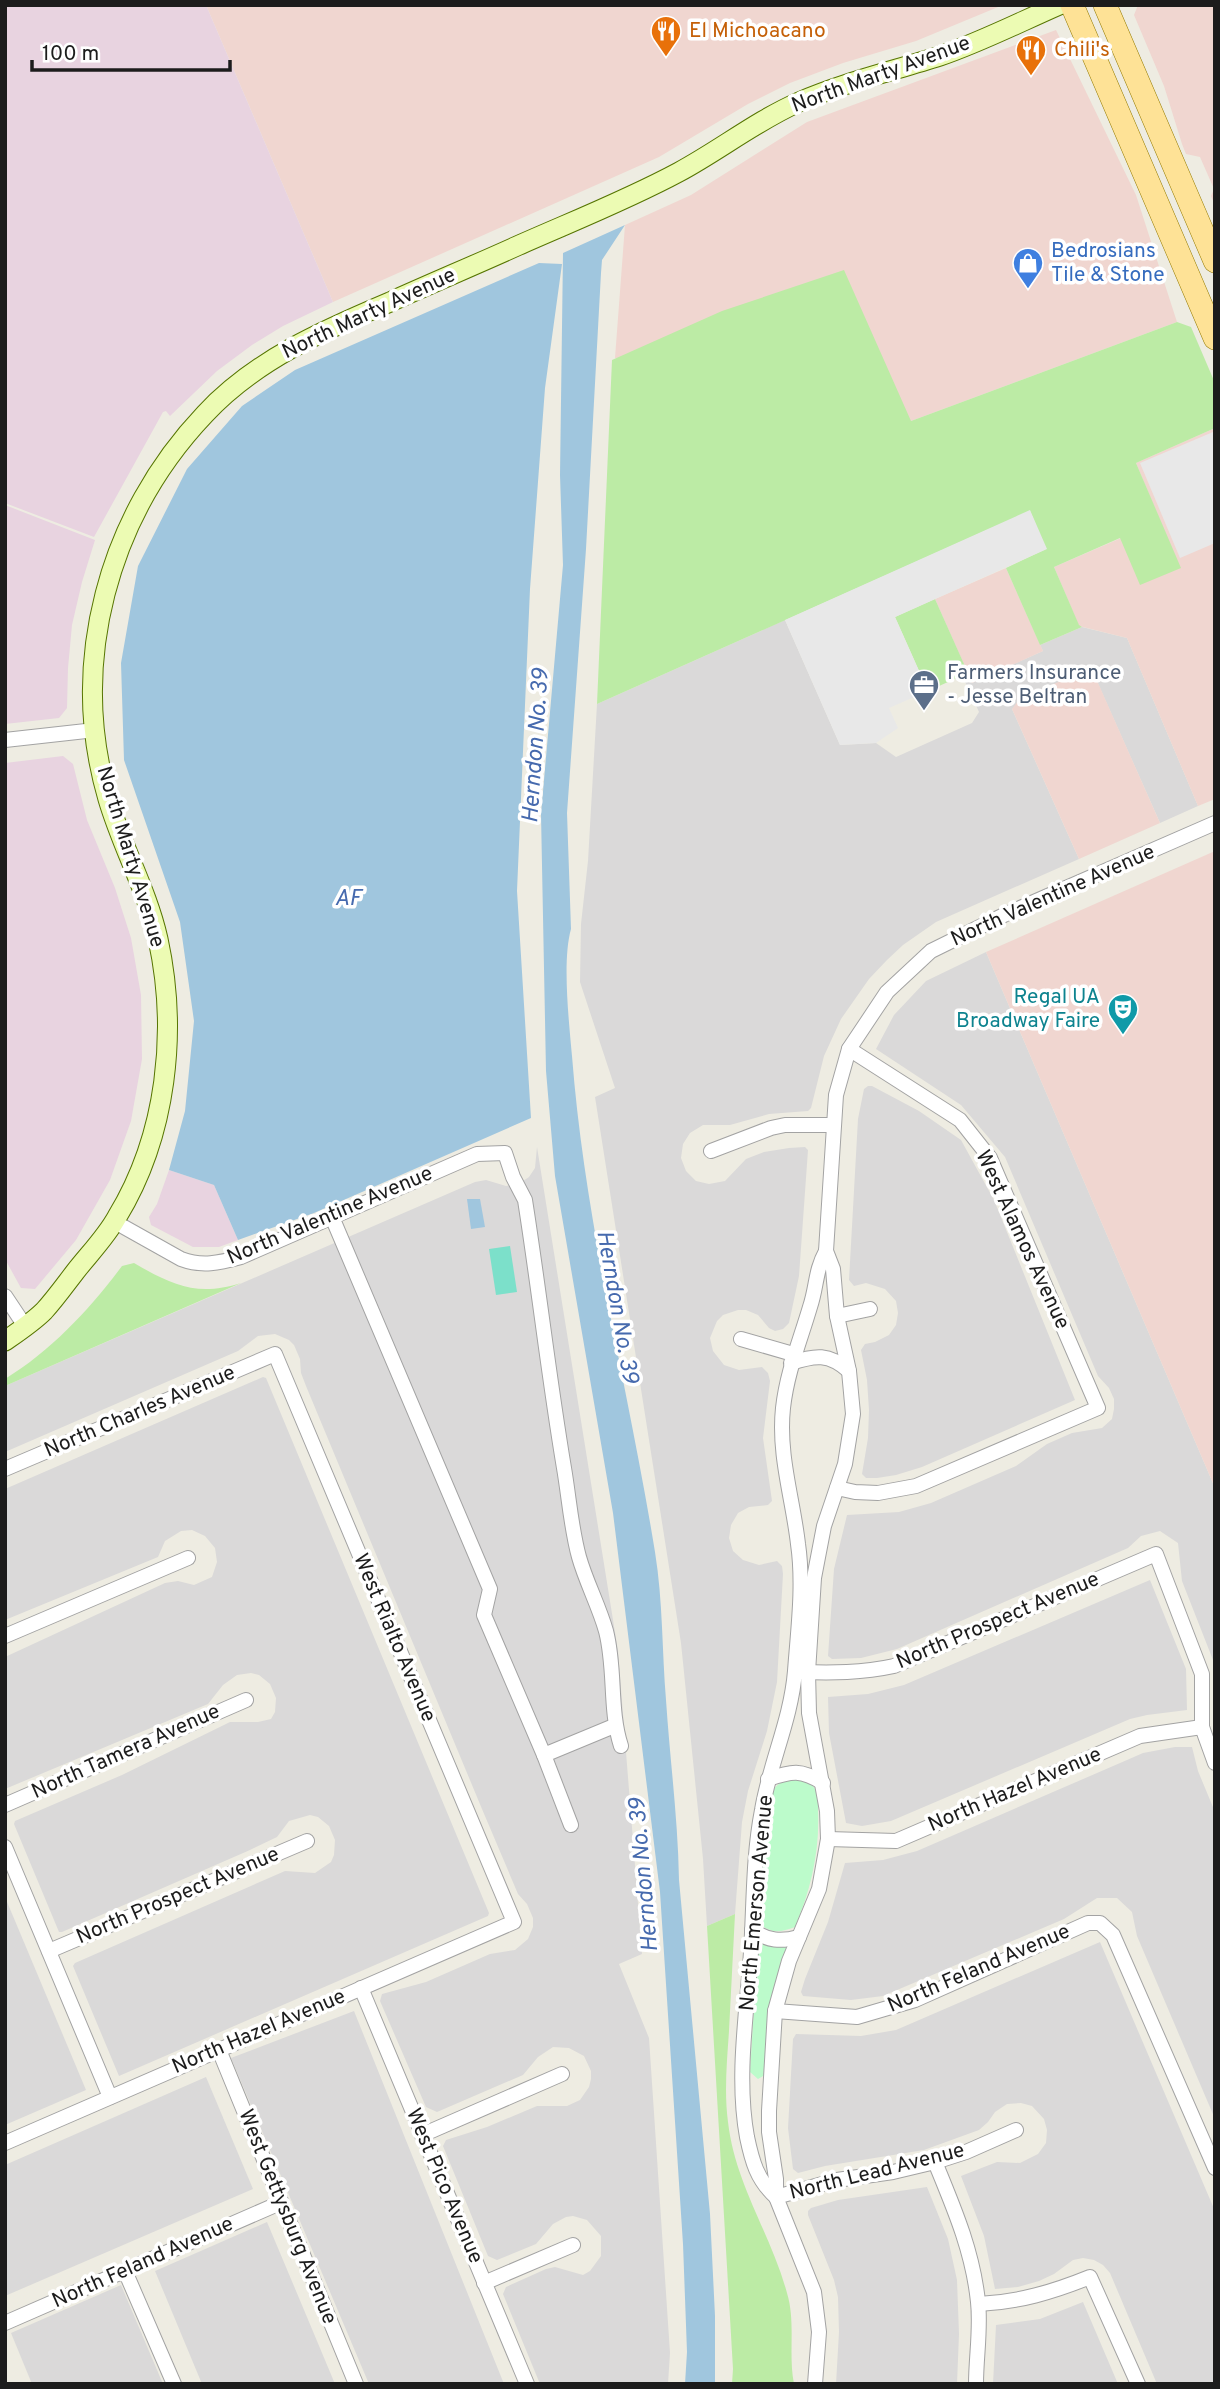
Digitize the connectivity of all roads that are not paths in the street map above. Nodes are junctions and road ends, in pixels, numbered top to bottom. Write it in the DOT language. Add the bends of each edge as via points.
graph roads {
  1 [pos="1059,5"];
  2 [pos="1072,5"];
  3 [pos="1105,5"];
  4 [pos="1215,261"];
  5 [pos="1205,298"];
  6 [pos="1215,338"];
  7 [pos="95,730"];
  8 [pos="5,740"];
  9 [pos="1215,823"];
  10 [pos="849,1049"];
  11 [pos="833,1125"];
  12 [pos="711,1151"];
  13 [pos="332,1217"];
  14 [pos="115,1222"];
  15 [pos="826,1251"];
  16 [pos="5,1296"];
  17 [pos="870,1309"];
  18 [pos="836,1316"];
  19 [pos="25,1326"];
  20 [pos="741,1339"];
  21 [pos="5,1341"];
  22 [pos="275,1354"];
  23 [pos="792,1359"];
  24 [pos="849,1371"];
  25 [pos="5,1469"];
  26 [pos="837,1488"];
  27 [pos="188,1558"];
  28 [pos="5,1636"];
  29 [pos="802,1672"];
  30 [pos="246,1700"];
  31 [pos="614,1726"];
  32 [pos="1202,1727"];
  33 [pos="621,1746"];
  34 [pos="544,1755"];
  35 [pos="1215,1763"];
  36 [pos="768,1779"];
  37 [pos="823,1783"];
  38 [pos="5,1804"];
  39 [pos="571,1825"];
  40 [pos="828,1839"];
  41 [pos="307,1841"];
  42 [pos="5,1847"];
  43 [pos="513,1922"];
  44 [pos="752,1930"];
  45 [pos="799,1937"];
  46 [pos="49,1951"];
  47 [pos="361,1988"];
  48 [pos="775,2011"];
  49 [pos="219,2050"];
  50 [pos="562,2074"];
  51 [pos="110,2097"];
  52 [pos="1016,2130"];
  53 [pos="422,2135"];
  54 [pos="5,2143"];
  55 [pos="1210,2143"];
  56 [pos="935,2162"];
  57 [pos="1215,2168"];
  58 [pos="776,2197"];
  59 [pos="280,2203"];
  60 [pos="573,2245"];
  61 [pos="125,2271"];
  62 [pos="484,2283"];
  63 [pos="978,2304"];
  64 [pos="5,2323"];
  65 [pos="174,2384"];
  66 [pos="356,2384"];
  67 [pos="527,2384"];
  68 [pos="815,2384"];
  69 [pos="976,2384"];
  70 [pos="1138,2384"];
  1 -- 7 [label="street, North Marty Avenue" via="948,53 793,105 664,180 327,330 258,368 206,411 169,455 124,534 99,617 92,691"];
  2 -- 5 [label="main road"];
  3 -- 4 [label="main road"];
  5 -- 6 [label="main road"];
  7 -- 8 [label="street"];
  7 -- 14 [label="street, North Marty Avenue" via="108,798 157,934 166,989 165,1074 155,1122 145,1159"];
  9 -- 10 [label="street, North Valentine Avenue" via="931,951 887,992"];
  10 -- 11 [label="street, North Emerson Avenue"];
  10 -- 26 [label="street, West Alamos Avenue" via="960,1120 990,1158 1098,1408 916,1486 878,1493"];
  11 -- 12 [label="street" via="785,1125"];
  11 -- 15 [label="street, North Emerson Avenue"];
  13 -- 14 [label="street, North Valentine Avenue" via="214,1264 181,1259"];
  13 -- 31 [label="street, North Valentine Avenue" via="477,1154 505,1153 525,1200 579,1556 606,1633 614,1685"];
  13 -- 34 [label="street" via="490,1589 484,1615"];
  14 -- 19 [label="street" via="43,1313"];
  15 -- 18 [label="street, North Emerson Avenue" via="833,1269"];
  15 -- 23 [label="street, North Emerson Avenue" via="817,1266 811,1304"];
  16 -- 19 [label="street"];
  17 -- 18 [label="street"];
  18 -- 24 [label="street, North Emerson Avenue"];
  19 -- 21 [label="street"];
  20 -- 23 [label="street"];
  22 -- 25 [label="street, North Charles Avenue"];
  22 -- 43 [label="street, West Rialto Avenue"];
  23 -- 24 [label="street" via="821,1355"];
  23 -- 29 [label="street, North Emerson Avenue" via="782,1443 799,1546"];
  24 -- 26 [label="street, North Emerson Avenue" via="853,1414"];
  26 -- 29 [label="street, North Emerson Avenue" via="818,1546"];
  27 -- 28 [label="street"];
  29 -- 32 [label="street, North Prospect Avenue" via="894,1666 1156,1554 1202,1674"];
  29 -- 36 [label="street, North Emerson Avenue"];
  29 -- 37 [label="street, North Emerson Avenue"];
  30 -- 38 [label="street, North Tamera Avenue"];
  31 -- 33 [label="street"];
  31 -- 34 [label="street"];
  32 -- 35 [label="street"];
  32 -- 40 [label="street, North Hazel Avenue" via="1140,1736 896,1841"];
  34 -- 39 [label="street"];
  36 -- 37 [label="street" via="796,1772"];
  36 -- 44 [label="street, North Emerson Avenue" via="758,1835"];
  37 -- 40 [label="street, North Emerson Avenue"];
  40 -- 45 [label="street, North Emerson Avenue" via="819,1889"];
  41 -- 46 [label="street, North Prospect Avenue"];
  42 -- 46 [label="street"];
  43 -- 47 [label="street, North Hazel Avenue"];
  44 -- 45 [label="street" via="774,1940"];
  44 -- 58 [label="street, North Emerson Avenue" via="744,2106 755,2168 762,2185"];
  45 -- 48 [label="street, North Emerson Avenue"];
  46 -- 51 [label="street"];
  47 -- 49 [label="street, North Hazel Avenue"];
  47 -- 53 [label="street, West Pico Avenue"];
  48 -- 55 [label="street, North Feland Avenue" via="858,2017 915,2000 1088,1923 1100,1923 1113,1935"];
  48 -- 58 [label="street, North Emerson Avenue" via="769,2132"];
  49 -- 51 [label="street, North Hazel Avenue"];
  49 -- 59 [label="street, West Gettysburg Avenue"];
  50 -- 53 [label="street"];
  51 -- 54 [label="street, North Hazel Avenue"];
  52 -- 56 [label="street, North Lead Avenue"];
  53 -- 62 [label="street, West Pico Avenue"];
  55 -- 57 [label="street"];
  56 -- 58 [label="street, North Lead Avenue"];
  56 -- 63 [label="street" via="970,2255"];
  58 -- 68 [label="street, North Emerson Avenue" via="814,2292 818,2332"];
  59 -- 61 [label="street, North Feland Avenue"];
  59 -- 66 [label="street, West Gettysburg Avenue"];
  60 -- 62 [label="street"];
  61 -- 64 [label="street, North Feland Avenue"];
  61 -- 65 [label="street"];
  62 -- 67 [label="street, West Pico Avenue"];
  63 -- 69 [label="street"];
  63 -- 70 [label="street" via="1024,2300 1090,2277"];
}
